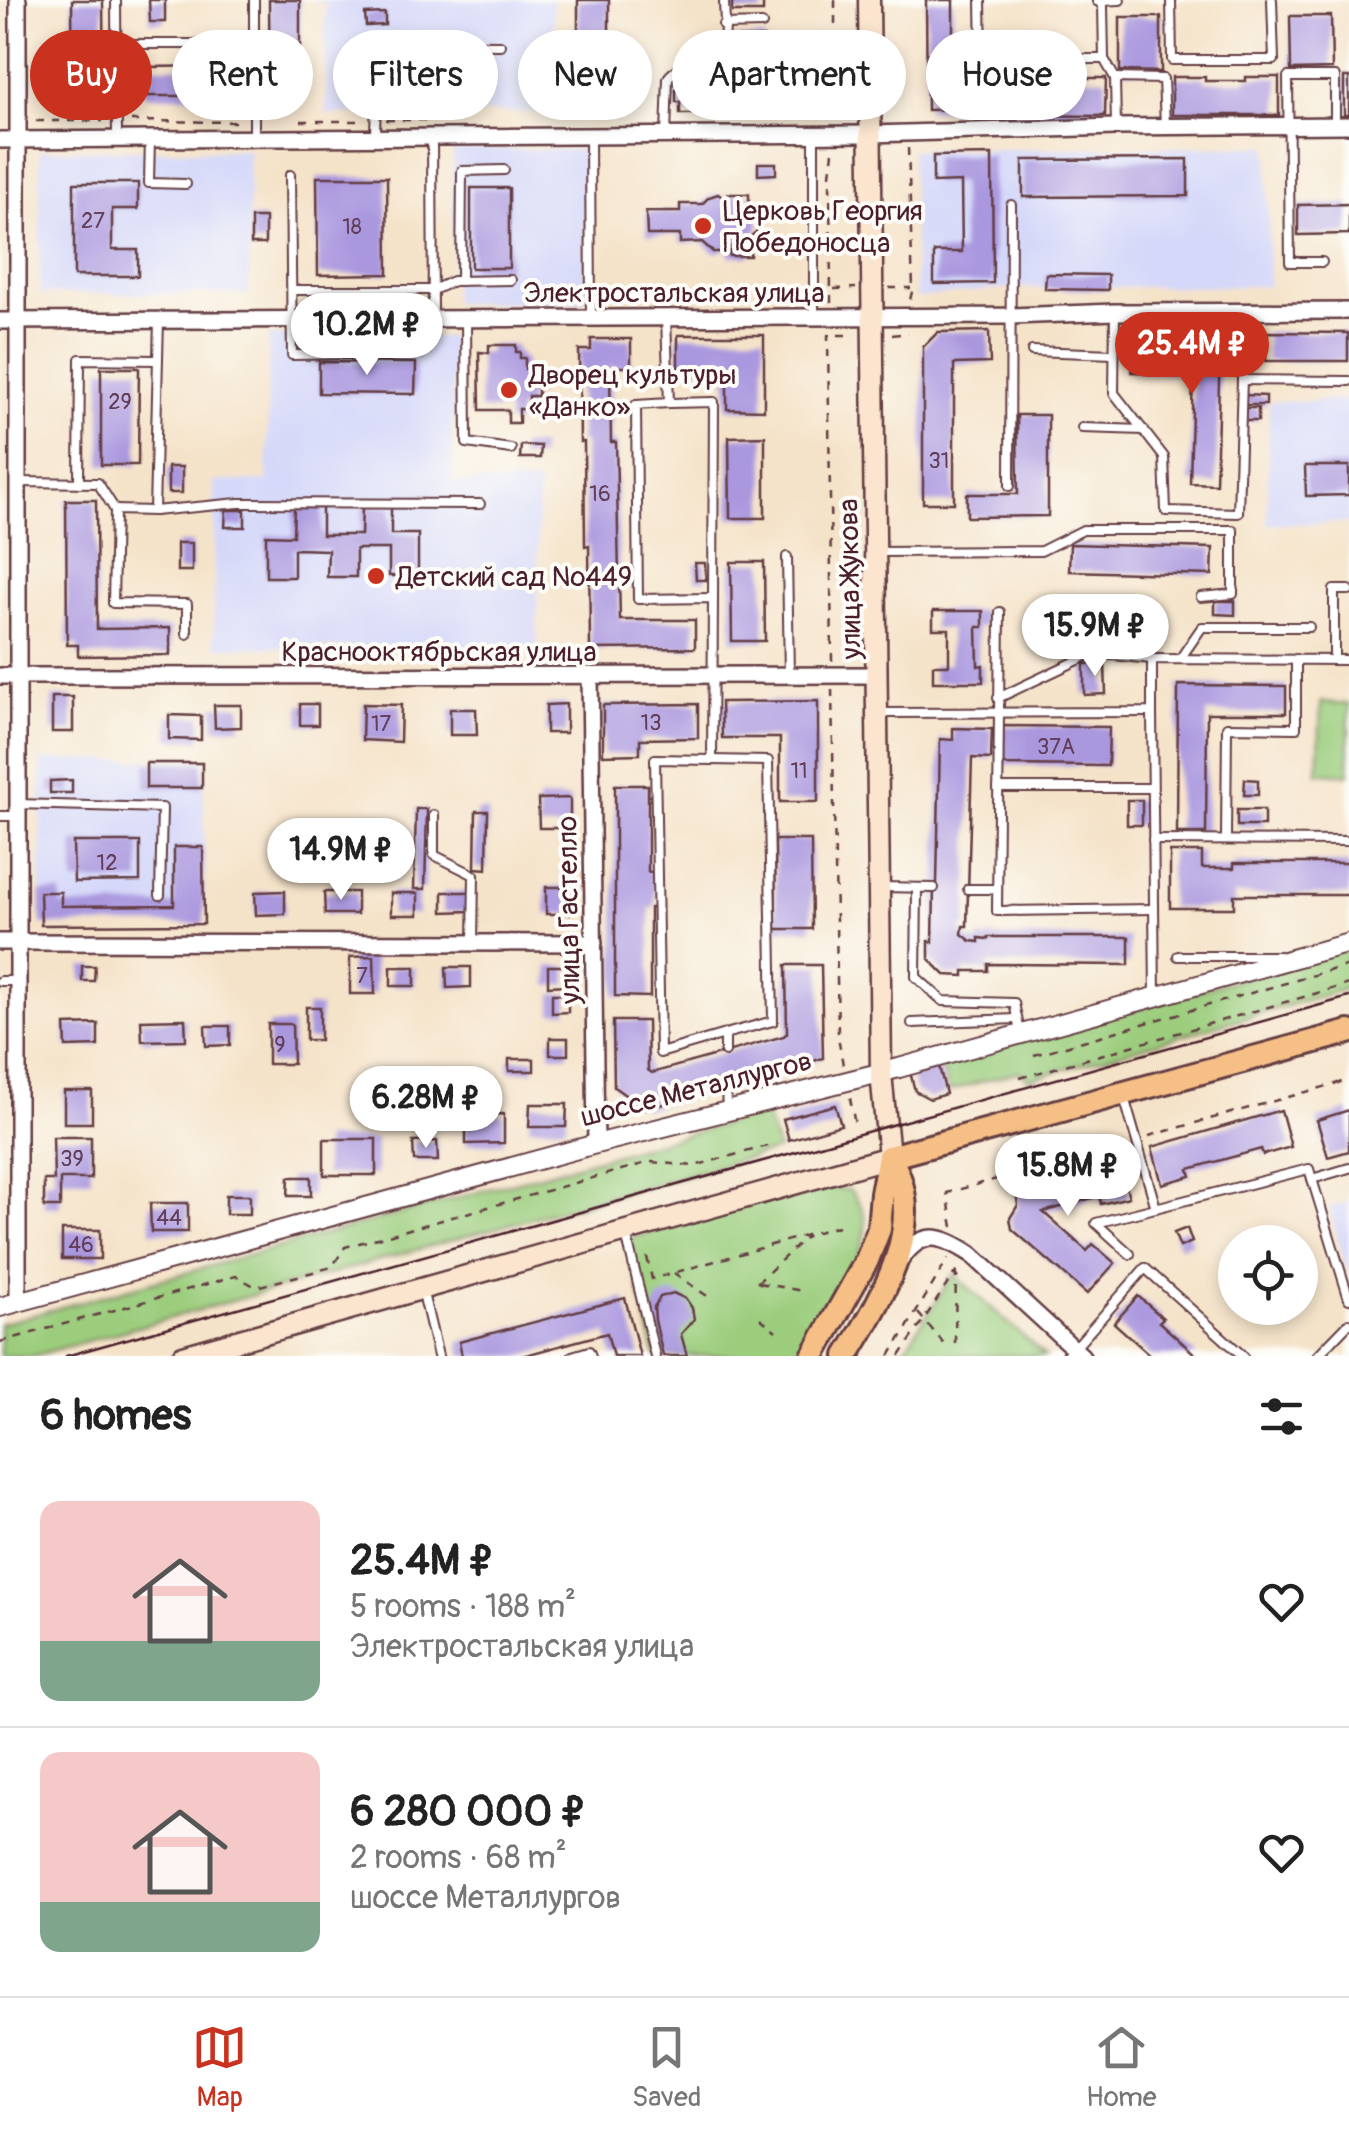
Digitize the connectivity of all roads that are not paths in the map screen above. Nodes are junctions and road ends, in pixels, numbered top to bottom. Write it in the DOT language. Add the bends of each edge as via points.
graph roads {
  1 [pos="18,0"];
  2 [pos="116,0"];
  3 [pos="254,0"];
  4 [pos="724,0"];
  5 [pos="869,0"];
  6 [pos="981,0"];
  7 [pos="1097,0"];
  8 [pos="1120,0"];
  9 [pos="1171,0"];
  10 [pos="1272,0"];
  11 [pos="762,24"];
  12 [pos="723,25"];
  13 [pos="116,30"];
  14 [pos="254,30"];
  15 [pos="500,44"];
  16 [pos="1104,60"];
  17 [pos="1115,78"];
  18 [pos="117,120"];
  19 [pos="254,120"];
  20 [pos="870,124"];
  21 [pos="1165,126"];
  22 [pos="1288,126"];
  23 [pos="1342,126"];
  24 [pos="1116,127"];
  25 [pos="814,134"];
  26 [pos="666,135"];
  27 [pos="590,136"];
  28 [pos="375,137"];
  29 [pos="432,137"];
  30 [pos="117,138"];
  31 [pos="150,138"];
  32 [pos="254,138"];
  33 [pos="0,140"];
  34 [pos="18,140"];
  35 [pos="504,170"];
  36 [pos="290,176"];
  37 [pos="186,184"];
  38 [pos="1011,205"];
  39 [pos="1322,262"];
  40 [pos="511,280"];
  41 [pos="461,281"];
  42 [pos="292,290"];
  43 [pos="432,290"];
  44 [pos="1349,311"];
  45 [pos="1115,312"];
  46 [pos="1244,312"];
  47 [pos="1011,316"];
  48 [pos="814,317"];
  49 [pos="433,318"];
  50 [pos="466,318"];
  51 [pos="591,318"];
  52 [pos="666,318"];
  53 [pos="292,319"];
  54 [pos="158,320"];
  55 [pos="0,321"];
  56 [pos="19,321"];
  57 [pos="871,326"];
  58 [pos="1032,351"];
  59 [pos="421,353"];
  60 [pos="1114,354"];
  61 [pos="156,360"];
  62 [pos="1242,380"];
  63 [pos="1349,381"];
  64 [pos="669,403"];
  65 [pos="1082,428"];
  66 [pos="1144,430"];
  67 [pos="511,449"];
  68 [pos="17,482"];
  69 [pos="79,483"];
  70 [pos="1010,486"];
  71 [pos="480,504"];
  72 [pos="115,510"];
  73 [pos="154,511"];
  74 [pos="877,552"];
  75 [pos="788,556"];
  76 [pos="1349,590"];
  77 [pos="1201,597"];
  78 [pos="713,598"];
  79 [pos="1000,612"];
  80 [pos="1309,627"];
  81 [pos="187,634"];
  82 [pos="1152,659"];
  83 [pos="1180,659"];
  84 [pos="1296,660"];
  85 [pos="1334,660"];
  86 [pos="1349,660"];
  87 [pos="712,675"];
  88 [pos="788,675"];
  89 [pos="878,675"];
  90 [pos="8,676"];
  91 [pos="590,676"];
  92 [pos="998,698"];
  93 [pos="1152,712"];
  94 [pos="878,713"];
  95 [pos="998,713"];
  96 [pos="712,760"];
  97 [pos="998,788"];
  98 [pos="1152,788"];
  99 [pos="17,811"];
  100 [pos="434,815"];
  101 [pos="0,816"];
  102 [pos="1226,839"];
  103 [pos="1153,840"];
  104 [pos="1349,840"];
  105 [pos="880,888"];
  106 [pos="918,888"];
  107 [pos="934,888"];
  108 [pos="968,889"];
  109 [pos="997,890"];
  110 [pos="160,895"];
  111 [pos="1154,908"];
  112 [pos="0,942"];
  113 [pos="18,942"];
  114 [pos="473,943"];
  115 [pos="594,943"];
  116 [pos="1349,943"];
  117 [pos="1178,956"];
  118 [pos="1303,956"];
  119 [pos="0,981"];
  120 [pos="18,981"];
  121 [pos="1155,997"];
  122 [pos="912,1023"];
  123 [pos="1019,1027"];
  124 [pos="1349,1032"];
  125 [pos="725,1034"];
  126 [pos="725,1052"];
  127 [pos="881,1073"];
  128 [pos="726,1088"];
  129 [pos="1124,1094"];
  130 [pos="726,1111"];
  131 [pos="596,1144"];
  132 [pos="889,1157"];
  133 [pos="1349,1168"];
  134 [pos="1312,1179"];
  135 [pos="1156,1208"];
  136 [pos="0,1210"];
  137 [pos="20,1210"];
  138 [pos="625,1231"];
  139 [pos="1130,1254"];
  140 [pos="895,1268"];
  141 [pos="422,1289"];
  142 [pos="1349,1298"];
  143 [pos="9,1304"];
  144 [pos="1349,1323"];
  145 [pos="249,1347"];
  146 [pos="1074,1354"];
  147 [pos="183,1356"];
  148 [pos="438,1356"];
  149 [pos="572,1356"];
  150 [pos="591,1356"];
  151 [pos="655,1356"];
  152 [pos="813,1356"];
  153 [pos="847,1356"];
  154 [pos="1243,1356"];
  155 [pos="1317,1356"];
  1 -- 34 [label="street"];
  2 -- 13 [label="lane"];
  3 -- 14 [label="lane"];
  4 -- 12 [label="lane"];
  5 -- 20 [label="main road, улица Жукова"];
  6 -- 16 [label="lane" via="982,59"];
  7 -- 8 [label="lane"];
  7 -- 16 [label="lane" via="1103,6"];
  9 -- 10 [label="lane" via="1172,60 1274,60"];
  11 -- 12 [label="lane"];
  12 -- 26 [label="lane" via="716,53 668,78"];
  15 -- 28 [label="lane" via="377,44"];
  16 -- 17 [label="lane"];
  17 -- 21 [label="lane" via="1163,79"];
  17 -- 24 [label="lane"];
  18 -- 30 [label="lane"];
  19 -- 32 [label="lane"];
  20 -- 24 [label="street" via="907,134"];
  20 -- 25 [label="street"];
  20 -- 57 [label="main road, улица Жукова"];
  21 -- 22 [label="street"];
  21 -- 24 [label="street"];
  22 -- 23 [label="street"];
  22 -- 23 [label="lane" via="1288,77 1335,77"];
  22 -- 39 [label="lane" via="1290,262"];
  25 -- 26 [label="street"];
  25 -- 48 [label="lane"];
  26 -- 27 [label="street"];
  27 -- 29 [label="street"];
  27 -- 51 [label="lane"];
  28 -- 29 [label="street"];
  28 -- 32 [label="street"];
  29 -- 43 [label="lane"];
  30 -- 31 [label="street"];
  30 -- 34 [label="street"];
  31 -- 32 [label="street"];
  31 -- 37 [label="lane" via="149,184"];
  33 -- 34 [label="street"];
  34 -- 56 [label="street"];
  35 -- 41 [label="lane" via="462,170"];
  36 -- 42 [label="lane"];
  38 -- 47 [label="lane"];
  40 -- 41 [label="lane"];
  41 -- 43 [label="lane"];
  42 -- 43 [label="lane"];
  42 -- 53 [label="lane"];
  43 -- 49 [label="lane"];
  44 -- 46 [label="street, Электростальская улица"];
  45 -- 46 [label="street, Электростальская улица"];
  45 -- 47 [label="street, Электростальская улица"];
  45 -- 60 [label="lane"];
  46 -- 62 [label="lane"];
  47 -- 57 [label="street, Электростальская улица" via="908,316"];
  47 -- 70 [label="lane"];
  48 -- 52 [label="street, Электростальская улица"];
  48 -- 57 [label="street, Электростальская улица"];
  49 -- 50 [label="street, Электростальская улица"];
  49 -- 53 [label="street, Электростальская улица"];
  50 -- 51 [label="street, Электростальская улица"];
  50 -- 67 [label="lane" via="467,443"];
  51 -- 52 [label="street, Электростальская улица"];
  52 -- 64 [label="lane"];
  53 -- 54 [label="street, Электростальская улица"];
  53 -- 59 [label="lane" via="292,354"];
  54 -- 56 [label="street, Электростальская улица"];
  54 -- 61 [label="lane"];
  55 -- 56 [label="street, Электростальская улица"];
  56 -- 68 [label="street"];
  57 -- 74 [label="main road, улица Жукова"];
  58 -- 60 [label="lane"];
  60 -- 66 [label="lane" via="1114,393"];
  61 -- 69 [label="lane" via="80,359"];
  61 -- 73 [label="lane"];
  62 -- 63 [label="lane"];
  62 -- 66 [label="lane" via="1238,513 1166,511 1164,458"];
  64 -- 78 [label="lane" via="714,402"];
  64 -- 78 [label="lane" via="636,405 638,599"];
  65 -- 66 [label="lane"];
  68 -- 69 [label="lane"];
  68 -- 90 [label="street"];
  69 -- 72 [label="lane" via="98,484"];
  71 -- 73 [label="lane" via="238,503"];
  72 -- 73 [label="lane"];
  72 -- 81 [label="lane" via="113,603 187,604"];
  74 -- 77 [label="lane" via="1041,550 1083,530 1233,530 1233,594"];
  74 -- 89 [label="main road, улица Жукова"];
  75 -- 88 [label="lane"];
  76 -- 85 [label="lane" via="1334,590"];
  78 -- 87 [label="lane"];
  79 -- 92 [label="lane"];
  80 -- 83 [label="lane" via="1202,627"];
  82 -- 83 [label="lane"];
  82 -- 92 [label="lane" via="1093,653"];
  82 -- 93 [label="lane"];
  83 -- 84 [label="lane"];
  84 -- 85 [label="lane"];
  84 -- 102 [label="lane" via="1296,728 1226,727"];
  85 -- 86 [label="lane"];
  87 -- 88 [label="street, Краснооктябрьская улица"];
  87 -- 91 [label="street, Краснооктябрьская улица"];
  87 -- 96 [label="lane"];
  88 -- 89 [label="street, Краснооктябрьская улица"];
  89 -- 94 [label="main road, улица Жукова"];
  90 -- 91 [label="street, Краснооктябрьская улица"];
  90 -- 99 [label="street"];
  91 -- 115 [label="street, улица Гастелло"];
  92 -- 95 [label="lane"];
  93 -- 95 [label="lane"];
  93 -- 98 [label="lane"];
  94 -- 95 [label="lane"];
  94 -- 105 [label="main road, улица Жукова"];
  95 -- 97 [label="lane"];
  96 -- 125 [label="lane" via="768,761 773,1022"];
  96 -- 125 [label="lane" via="655,759 660,1053"];
  97 -- 98 [label="lane"];
  97 -- 109 [label="lane"];
  98 -- 103 [label="lane"];
  99 -- 101 [label="lane"];
  99 -- 110 [label="lane" via="162,808"];
  99 -- 113 [label="street"];
  100 -- 114 [label="lane" via="434,855 474,875"];
  102 -- 103 [label="lane"];
  102 -- 104 [label="lane"];
  103 -- 111 [label="lane"];
  105 -- 106 [label="lane"];
  105 -- 127 [label="main road, улица Жукова"];
  106 -- 107 [label="lane"];
  106 -- 123 [label="lane" via="916,977 943,1001 1014,1003"];
  108 -- 109 [label="lane"];
  109 -- 111 [label="lane" via="997,911"];
  111 -- 121 [label="lane"];
  112 -- 113 [label="street"];
  113 -- 114 [label="street"];
  113 -- 120 [label="street"];
  114 -- 115 [label="street"];
  115 -- 131 [label="street, улица Гастелло"];
  116 -- 118 [label="street, шоссе Металлургов"];
  117 -- 118 [label="lane"];
  118 -- 121 [label="street, шоссе Металлургов"];
  119 -- 120 [label="lane"];
  120 -- 137 [label="street"];
  121 -- 123 [label="street, шоссе Металлургов"];
  122 -- 123 [label="lane"];
  123 -- 127 [label="street, шоссе Металлургов"];
  124 -- 129 [label="main road"];
  125 -- 126 [label="lane"];
  127 -- 130 [label="street, шоссе Металлургов"];
  127 -- 132 [label="main road, улица Жукова"];
  128 -- 130 [label="lane"];
  129 -- 132 [label="main road"];
  129 -- 135 [label="lane"];
  130 -- 131 [label="street, шоссе Металлургов"];
  131 -- 143 [label="street, шоссе Металлургов"];
  132 -- 138 [label="main road"];
  132 -- 140 [label="main road" via="904,1198"];
  132 -- 152 [label="main road" via="879,1229"];
  133 -- 134 [label="lane"];
  134 -- 135 [label="lane" via="1309,1170"];
  134 -- 142 [label="lane"];
  135 -- 139 [label="lane" via="1096,1223"];
  136 -- 137 [label="street"];
  137 -- 143 [label="street"];
  138 -- 141 [label="main road"];
  138 -- 151 [label="lane"];
  140 -- 146 [label="street" via="922,1240 956,1245"];
  140 -- 153 [label="main road"];
  141 -- 145 [label="main road"];
  141 -- 148 [label="lane"];
  144 -- 155 [label="lane"];
  145 -- 147 [label="main road"];
  146 -- 154 [label="lane" via="1145,1268"];
  149 -- 150 [label="lane"];
}
